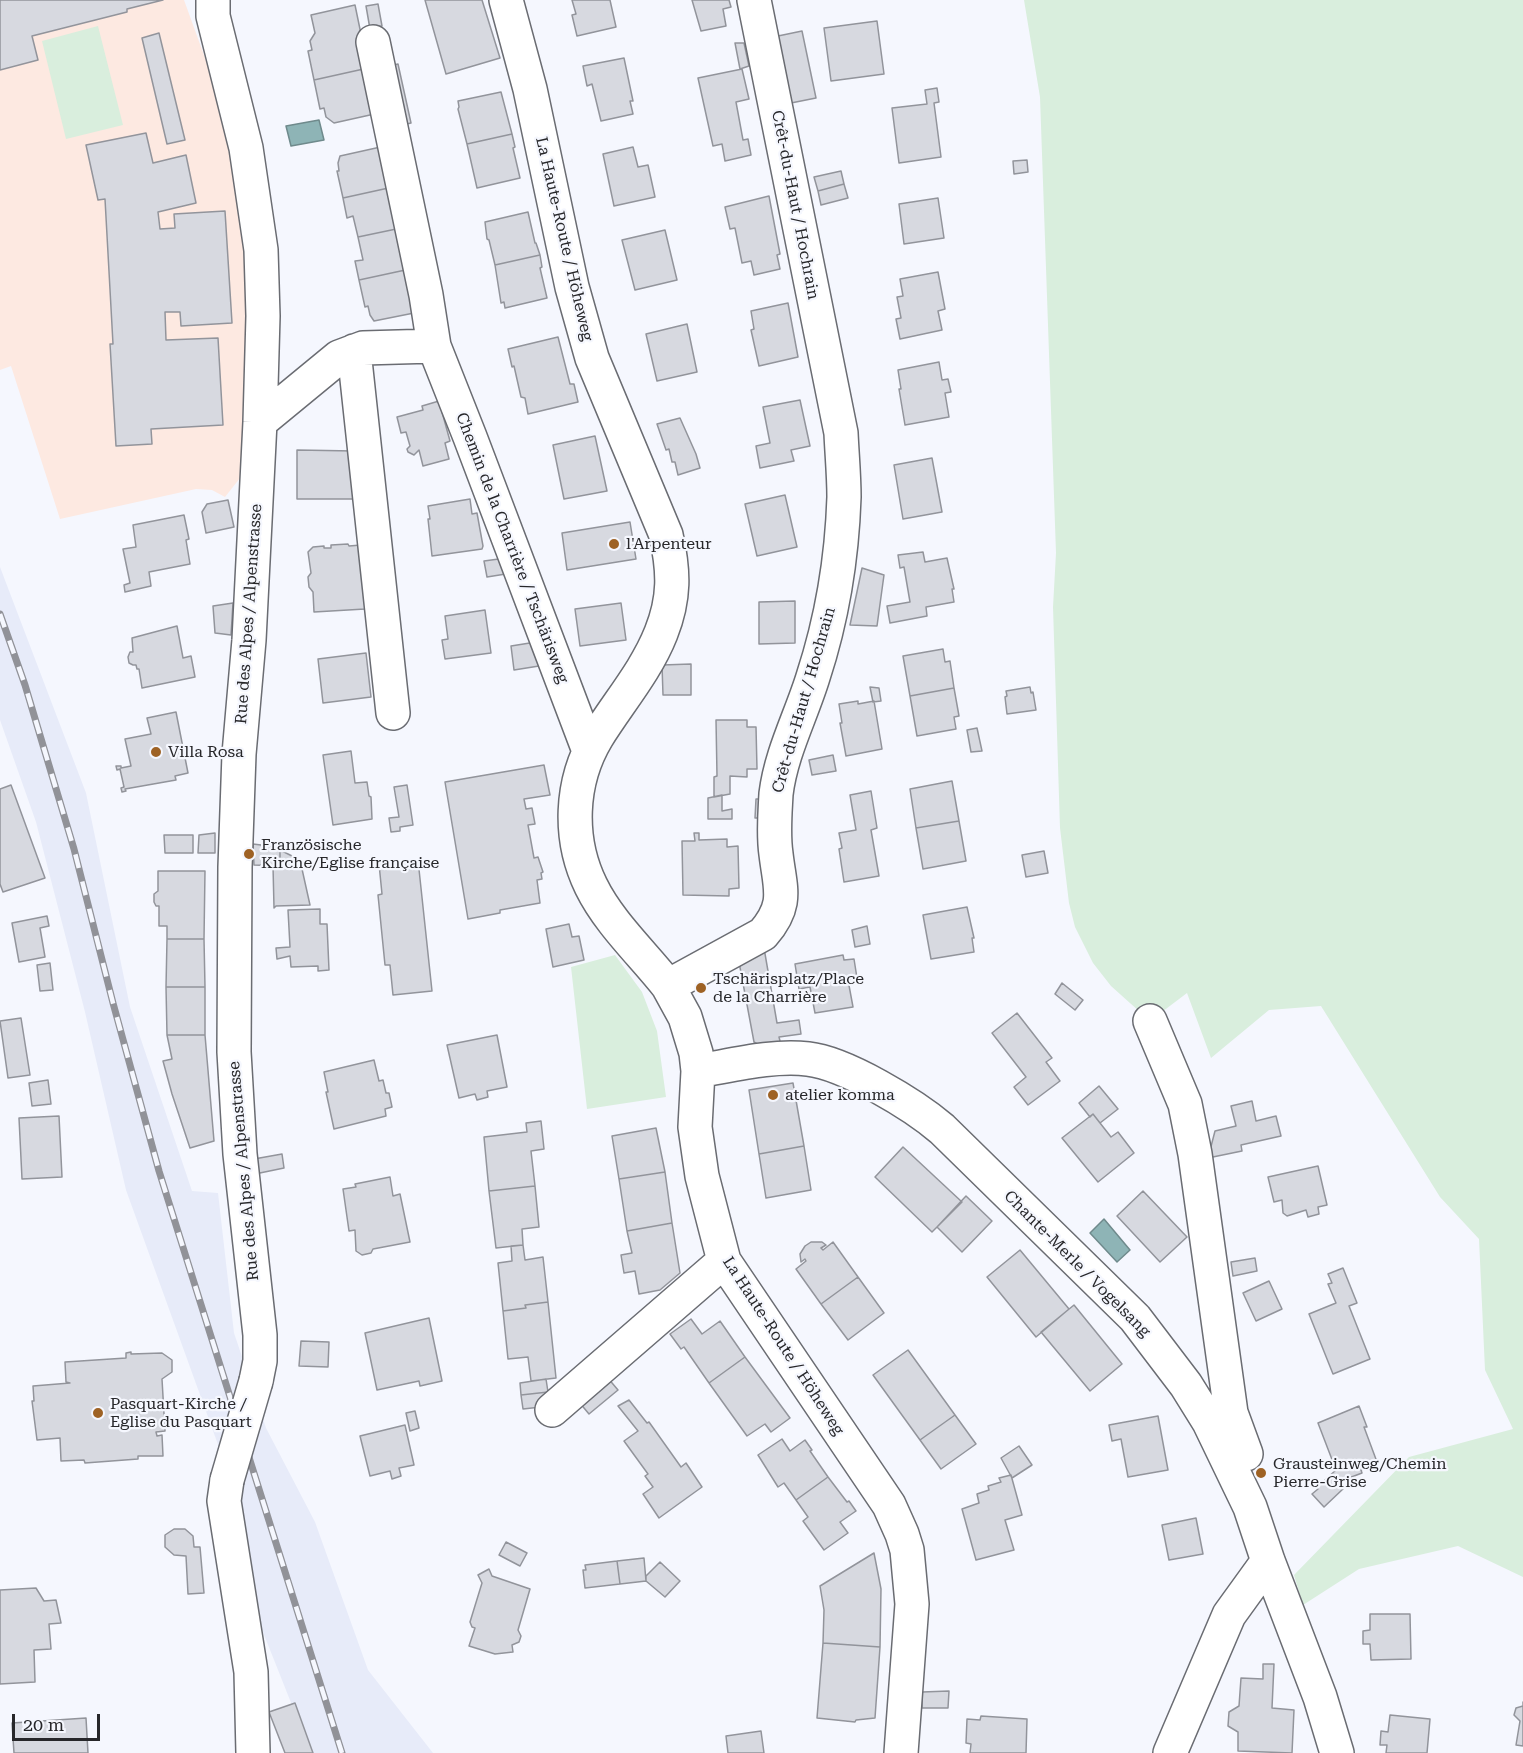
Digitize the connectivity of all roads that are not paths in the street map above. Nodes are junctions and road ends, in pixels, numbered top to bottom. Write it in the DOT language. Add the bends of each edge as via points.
graph roads {
  1 [pos="213,0"];
  2 [pos="506,0"];
  3 [pos="754,0"];
  4 [pos="373,42"];
  5 [pos="434,346"];
  6 [pos="354,351"];
  7 [pos="260,422"];
  8 [pos="393,713"];
  9 [pos="589,751"];
  10 [pos="668,986"];
  11 [pos="1150,1021"];
  12 [pos="698,1071"];
  13 [pos="724,1261"];
  14 [pos="552,1410"];
  15 [pos="1244,1494"];
  16 [pos="1268,1561"];
  17 [pos="253,1753"];
  18 [pos="900,1753"];
  19 [pos="1170,1753"];
  20 [pos="1337,1753"];
  1 -- 7 [label="street, Rue des Alpes / Alpenstrasse" via="213,16 246,148 261,250"];
  2 -- 9 [label="street, La Haute-Route / Höheweg" via="592,358 666,535 673,563 661,633"];
  3 -- 10 [label="street, Crêt-du-Haut / Hochrain" via="841,434 844,496 839,559 828,625 778,783 774,820 783,892 780,908 764,934"];
  4 -- 5 [label="street, Chemin de la Charrière / Tschärisweg"];
  5 -- 6 [label="street"];
  5 -- 9 [label="street, Chemin de la Charrière / Tschärisweg"];
  6 -- 7 [label="street" via="327,365"];
  6 -- 8 [label="street"];
  7 -- 17 [label="street, Rue des Alpes / Alpenstrasse, bridge" via="234,878 234,1052 260,1361 224,1501 251,1672"];
  9 -- 10 [label="street, La Haute-Route / Höheweg" via="574,816 582,864 598,900"];
  10 -- 12 [label="street, La Haute-Route / Höheweg" via="692,1036"];
  11 -- 15 [label="street" via="1185,1104 1191,1134 1231,1413 1250,1465"];
  12 -- 13 [label="street, La Haute-Route / Höheweg" via="695,1127 702,1176"];
  12 -- 15 [label="street, Chante-Merle / Vogelsang" via="790,1058 827,1062 929,1118 1135,1318 1209,1422"];
  13 -- 14 [label="street"];
  13 -- 18 [label="street, La Haute-Route / Höheweg" via="889,1505 902,1534 912,1604"];
  15 -- 16 [label="street, Chante-Merle / Vogelsang"];
  16 -- 19 [label="street" via="1229,1615"];
  16 -- 20 [label="street, Chante-Merle / Vogelsang"];
}
